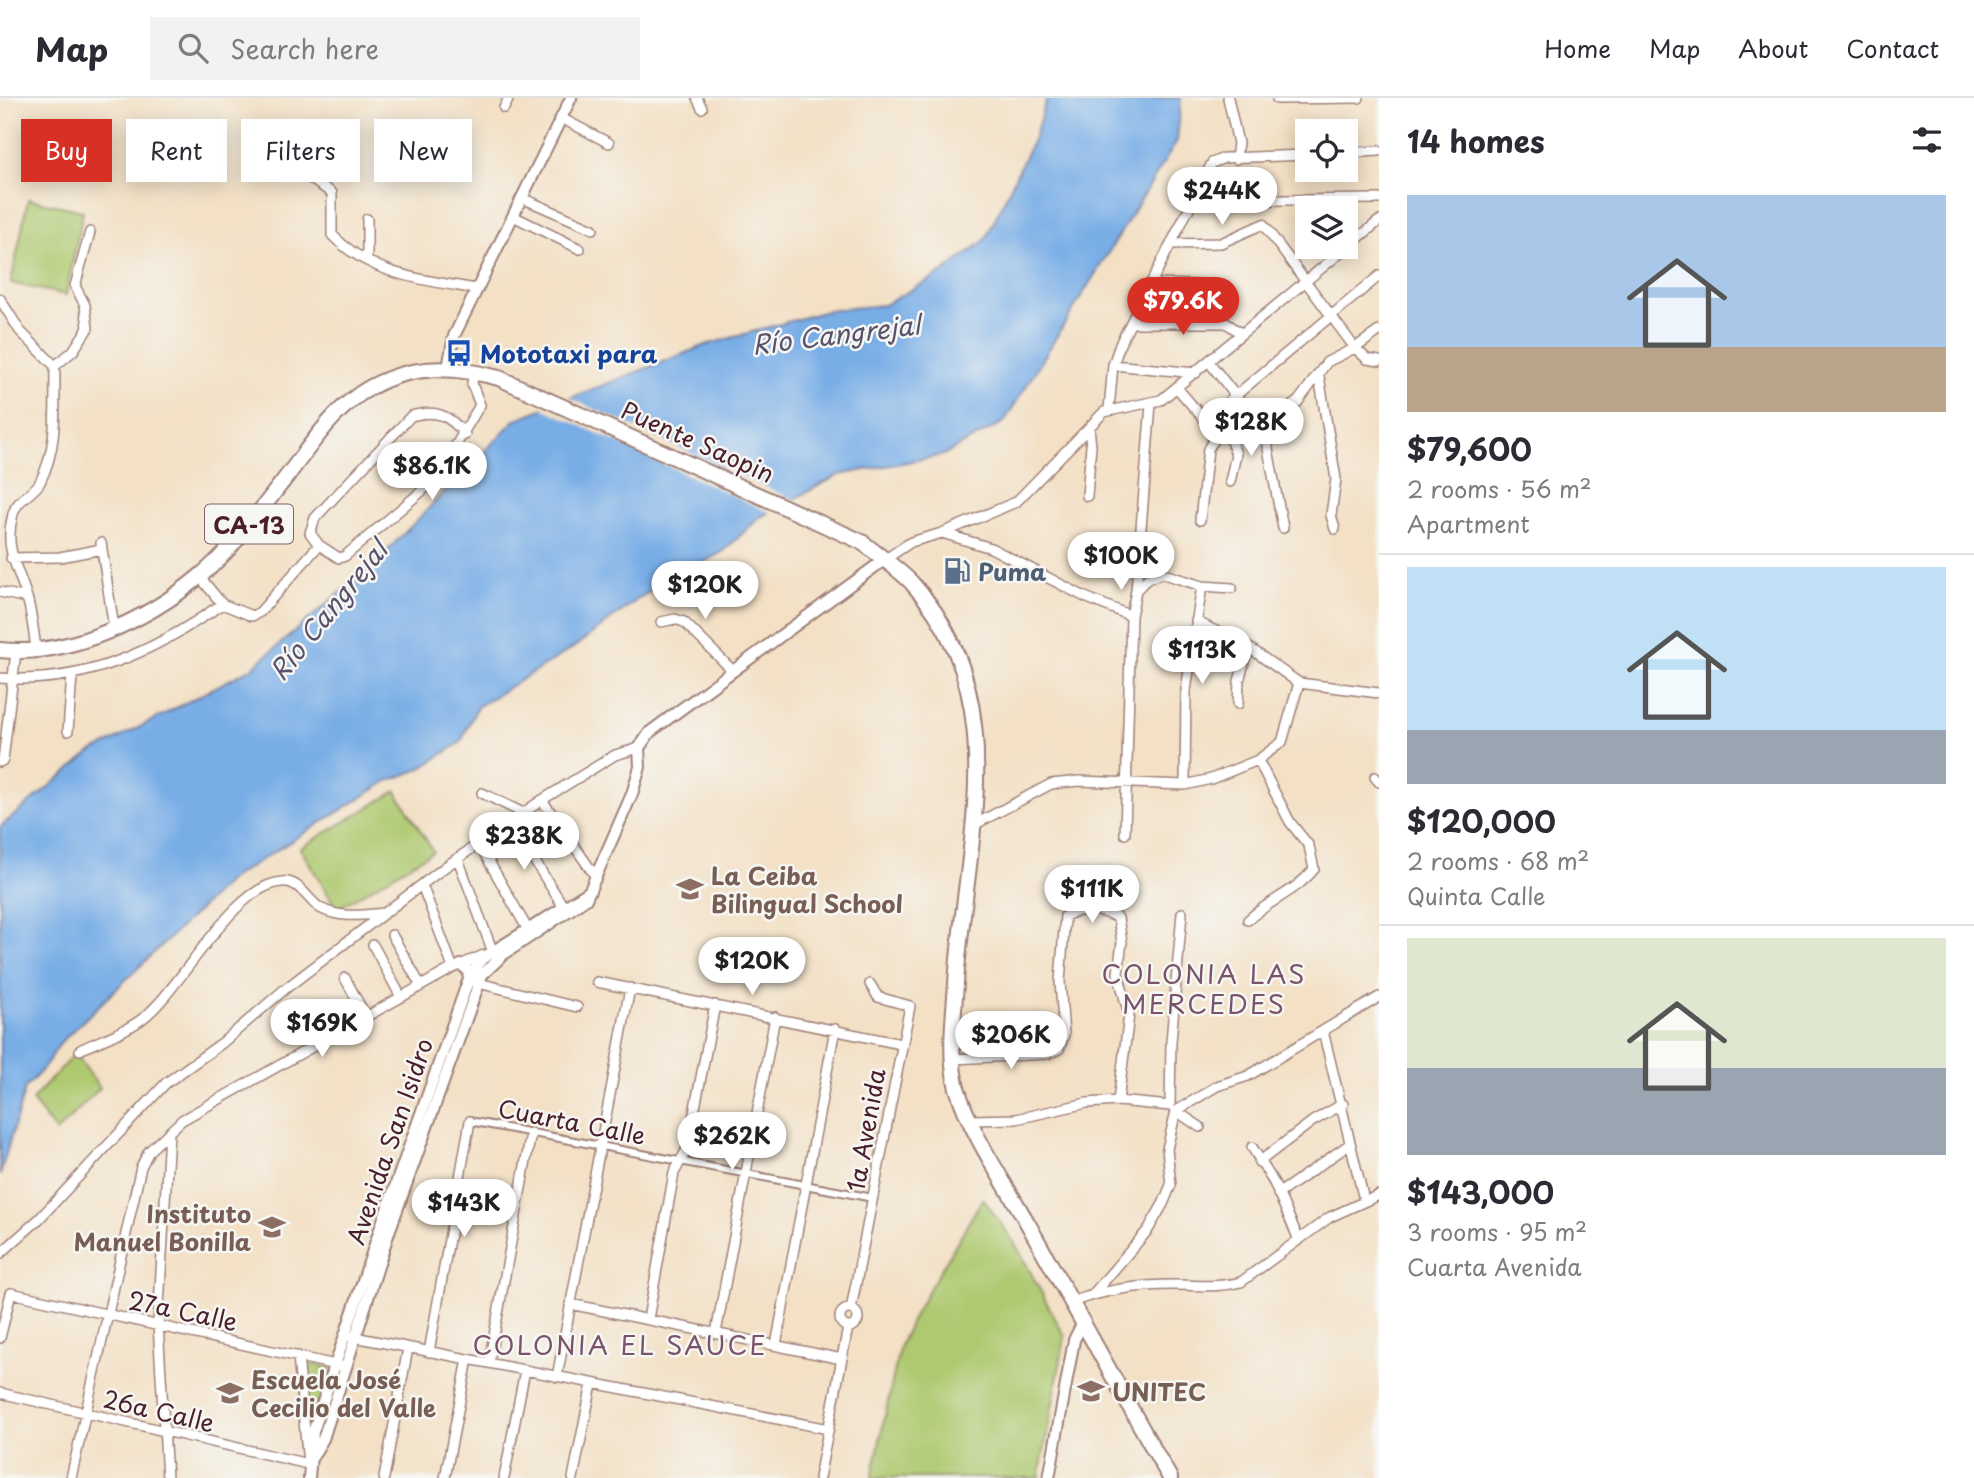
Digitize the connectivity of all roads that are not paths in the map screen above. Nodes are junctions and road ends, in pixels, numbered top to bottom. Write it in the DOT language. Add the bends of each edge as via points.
graph roads {
  1 [pos="509,98"];
  2 [pos="570,98"];
  3 [pos="696,98"];
  4 [pos="1228,98"];
  5 [pos="1359,98"];
  6 [pos="1277,99"];
  7 [pos="504,108"];
  8 [pos="702,108"];
  9 [pos="561,118"];
  10 [pos="609,143"];
  11 [pos="1379,151"];
  12 [pos="1358,152"];
  13 [pos="1295,156"];
  14 [pos="1236,159"];
  15 [pos="316,182"];
  16 [pos="522,198"];
  17 [pos="1358,199"];
  18 [pos="1379,199"];
  19 [pos="1295,200"];
  20 [pos="1193,201"];
  21 [pos="513,216"];
  22 [pos="367,219"];
  23 [pos="1379,221"];
  24 [pos="593,229"];
  25 [pos="90,232"];
  26 [pos="1358,236"];
  27 [pos="1171,244"];
  28 [pos="580,250"];
  29 [pos="1329,259"];
  30 [pos="367,261"];
  31 [pos="1379,276"];
  32 [pos="1306,281"];
  33 [pos="1151,284"];
  34 [pos="1204,285"];
  35 [pos="477,289"];
  36 [pos="0,299"];
  37 [pos="1332,313"];
  38 [pos="1131,323"];
  39 [pos="1379,331"];
  40 [pos="1241,333"];
  41 [pos="1355,348"];
  42 [pos="1379,361"];
  43 [pos="1209,362"];
  44 [pos="1113,365"];
  45 [pos="55,366"];
  46 [pos="448,368"];
  47 [pos="474,371"];
  48 [pos="1196,373"];
  49 [pos="1319,376"];
  50 [pos="1177,388"];
  51 [pos="1236,395"];
  52 [pos="1150,404"];
  53 [pos="1109,409"];
  54 [pos="1254,419"];
  55 [pos="1269,419"];
  56 [pos="1205,421"];
  57 [pos="1089,427"];
  58 [pos="465,435"];
  59 [pos="1217,435"];
  60 [pos="1229,436"];
  61 [pos="1230,482"];
  62 [pos="1087,496"];
  63 [pos="1200,520"];
  64 [pos="1283,528"];
  65 [pos="1335,529"];
  66 [pos="942,533"];
  67 [pos="319,545"];
  68 [pos="11,558"];
  69 [pos="884,560"];
  70 [pos="200,577"];
  71 [pos="1202,586"];
  72 [pos="1233,588"];
  73 [pos="1136,590"];
  74 [pos="0,592"];
  75 [pos="27,598"];
  76 [pos="222,604"];
  77 [pos="1131,616"];
  78 [pos="1196,621"];
  79 [pos="661,622"];
  80 [pos="114,628"];
  81 [pos="1248,648"];
  82 [pos="36,649"];
  83 [pos="0,650"];
  84 [pos="16,652"];
  85 [pos="732,670"];
  86 [pos="72,675"];
  87 [pos="0,678"];
  88 [pos="12,679"];
  89 [pos="1299,683"];
  90 [pos="1379,693"];
  91 [pos="1238,704"];
  92 [pos="68,731"];
  93 [pos="639,748"];
  94 [pos="1258,760"];
  95 [pos="2,761"];
  96 [pos="1125,783"];
  97 [pos="1185,785"];
  98 [pos="482,793"];
  99 [pos="542,800"];
  100 [pos="523,813"];
  101 [pos="510,822"];
  102 [pos="972,826"];
  103 [pos="1125,834"];
  104 [pos="479,844"];
  105 [pos="457,859"];
  106 [pos="596,877"];
  107 [pos="422,885"];
  108 [pos="592,890"];
  109 [pos="563,906"];
  110 [pos="386,913"];
  111 [pos="1182,913"];
  112 [pos="549,920"];
  113 [pos="1248,920"];
  114 [pos="527,930"];
  115 [pos="393,935"];
  116 [pos="373,945"];
  117 [pos="494,956"];
  118 [pos="457,966"];
  119 [pos="345,978"];
  120 [pos="474,982"];
  121 [pos="597,982"];
  122 [pos="870,984"];
  123 [pos="421,986"];
  124 [pos="630,988"];
  125 [pos="401,997"];
  126 [pos="1379,997"];
  127 [pos="715,1005"];
  128 [pos="577,1007"];
  129 [pos="366,1017"];
  130 [pos="775,1017"];
  131 [pos="835,1029"];
  132 [pos="1324,1031"];
  133 [pos="901,1044"];
  134 [pos="80,1050"];
  135 [pos="954,1059"];
  136 [pos="1118,1101"];
  137 [pos="1343,1104"];
  138 [pos="1175,1111"];
  139 [pos="971,1120"];
  140 [pos="470,1121"];
  141 [pos="1200,1127"];
  142 [pos="169,1133"];
  143 [pos="531,1133"];
  144 [pos="1350,1144"];
  145 [pos="601,1146"];
  146 [pos="1252,1147"];
  147 [pos="681,1161"];
  148 [pos="1259,1162"];
  149 [pos="747,1174"];
  150 [pos="807,1185"];
  151 [pos="1278,1194"];
  152 [pos="1379,1195"];
  153 [pos="873,1198"];
  154 [pos="1364,1200"];
  155 [pos="1299,1240"];
  156 [pos="0,1254"];
  157 [pos="1094,1293"];
  158 [pos="1072,1302"];
  159 [pos="570,1304"];
  160 [pos="109,1314"];
  161 [pos="648,1319"];
  162 [pos="1083,1322"];
  163 [pos="158,1324"];
  164 [pos="716,1333"];
  165 [pos="351,1336"];
  166 [pos="0,1338"];
  167 [pos="776,1345"];
  168 [pos="408,1348"];
  169 [pos="429,1352"];
  170 [pos="298,1356"];
  171 [pos="468,1359"];
  172 [pos="842,1359"];
  173 [pos="489,1363"];
  174 [pos="341,1366"];
  175 [pos="525,1370"];
  176 [pos="557,1377"];
  177 [pos="592,1384"];
  178 [pos="0,1393"];
  179 [pos="87,1413"];
  180 [pos="829,1429"];
  181 [pos="162,1430"];
  182 [pos="308,1464"];
  183 [pos="71,1478"];
  184 [pos="166,1478"];
  185 [pos="309,1478"];
  186 [pos="384,1478"];
  187 [pos="445,1478"];
  188 [pos="504,1478"];
  189 [pos="573,1478"];
  190 [pos="819,1478"];
  191 [pos="1049,1478"];
  192 [pos="1170,1478"];
  1 -- 7 [label="street"];
  2 -- 9 [label="street"];
  3 -- 8 [label="street"];
  4 -- 14 [label="street" via="1238,143"];
  5 -- 6 [label="street"];
  9 -- 10 [label="street"];
  9 -- 16 [label="street"];
  11 -- 12 [label="street"];
  13 -- 14 [label="street"];
  14 -- 20 [label="street" via="1212,163"];
  15 -- 30 [label="street" via="332,193 330,232"];
  16 -- 21 [label="street"];
  16 -- 24 [label="street"];
  17 -- 18 [label="street"];
  19 -- 20 [label="street"];
  20 -- 27 [label="street"];
  21 -- 28 [label="street"];
  21 -- 35 [label="street"];
  22 -- 30 [label="street"];
  23 -- 26 [label="street"];
  25 -- 45 [label="street" via="75,286 85,305 88,328"];
  27 -- 32 [label="street" via="1221,243 1259,223"];
  27 -- 33 [label="street"];
  29 -- 32 [label="street"];
  30 -- 35 [label="street" via="403,278"];
  31 -- 37 [label="street"];
  32 -- 37 [label="street"];
  32 -- 40 [label="street"];
  33 -- 34 [label="street"];
  33 -- 38 [label="street"];
  35 -- 46 [label="street" via="454,336"];
  36 -- 45 [label="street" via="20,331"];
  37 -- 41 [label="street"];
  37 -- 51 [label="street"];
  38 -- 40 [label="street" via="1226,323"];
  38 -- 44 [label="street"];
  39 -- 41 [label="street"];
  40 -- 43 [label="street"];
  41 -- 42 [label="street" via="1367,359"];
  41 -- 49 [label="street" via="1326,362"];
  43 -- 48 [label="street"];
  43 -- 51 [label="street"];
  44 -- 48 [label="street"];
  44 -- 53 [label="street"];
  45 -- 68 [label="street" via="54,438 37,487 17,502 12,514"];
  46 -- 47 [label="main road, CA-13"];
  46 -- 70 [label="main road, CA-13" via="398,375 349,403 234,544"];
  47 -- 58 [label="street" via="472,384 480,405"];
  47 -- 69 [label="main road, Puente Saopin / CA-13" via="546,397 831,526"];
  48 -- 50 [label="street"];
  49 -- 55 [label="street" via="1297,403"];
  49 -- 65 [label="street" via="1336,479 1331,515"];
  50 -- 52 [label="street"];
  50 -- 56 [label="street"];
  51 -- 54 [label="street"];
  51 -- 56 [label="street"];
  52 -- 53 [label="street"];
  52 -- 73 [label="street"];
  53 -- 57 [label="street"];
  54 -- 55 [label="street"];
  54 -- 60 [label="street"];
  55 -- 64 [label="street" via="1268,449"];
  56 -- 59 [label="street"];
  57 -- 62 [label="street"];
  57 -- 66 [label="street" via="1016,502"];
  58 -- 67 [label="street" via="435,480 345,556 339,558"];
  58 -- 67 [label="street" via="452,419 429,411 411,416 315,519 310,533"];
  59 -- 60 [label="street"];
  59 -- 63 [label="street" via="1208,449"];
  60 -- 61 [label="street" via="1236,454"];
  66 -- 69 [label="street" via="911,542"];
  66 -- 77 [label="street" via="991,548"];
  67 -- 76 [label="street" via="260,612 243,615"];
  68 -- 75 [label="street"];
  68 -- 80 [label="street" via="60,557 102,546"];
  69 -- 85 [label="street"];
  69 -- 102 [label="main road, CA-13" via="932,609 963,669 977,738"];
  70 -- 76 [label="street"];
  70 -- 80 [label="main road, CA-13"];
  71 -- 72 [label="street"];
  71 -- 73 [label="street" via="1161,573"];
  71 -- 78 [label="street"];
  73 -- 77 [label="street"];
  74 -- 75 [label="street"];
  75 -- 82 [label="street"];
  76 -- 86 [label="street" via="144,652"];
  77 -- 96 [label="street"];
  78 -- 81 [label="street"];
  78 -- 97 [label="street" via="1186,690"];
  79 -- 85 [label="street" via="684,622"];
  80 -- 82 [label="main road, CA-13"];
  81 -- 89 [label="street"];
  81 -- 91 [label="street"];
  82 -- 84 [label="main road, CA-13"];
  83 -- 84 [label="main road, CA-13"];
  84 -- 88 [label="street"];
  85 -- 93 [label="street" via="650,732"];
  86 -- 88 [label="street"];
  86 -- 92 [label="street"];
  87 -- 88 [label="street"];
  88 -- 95 [label="street"];
  89 -- 90 [label="street"];
  89 -- 94 [label="street" via="1282,742"];
  93 -- 99 [label="street" via="615,755"];
  93 -- 106 [label="street, Avenida San Isidro" via="637,779"];
  94 -- 97 [label="street"];
  94 -- 113 [label="street" via="1290,822 1309,846 1314,869 1302,884 1264,904"];
  96 -- 97 [label="street"];
  96 -- 102 [label="street" via="1051,784"];
  96 -- 103 [label="street"];
  98 -- 100 [label="street"];
  99 -- 100 [label="street"];
  99 -- 106 [label="street"];
  100 -- 101 [label="street"];
  101 -- 104 [label="street"];
  101 -- 109 [label="street"];
  102 -- 135 [label="main road, CA-13" via="958,946"];
  104 -- 105 [label="street"];
  104 -- 114 [label="street"];
  105 -- 107 [label="street"];
  105 -- 117 [label="street"];
  106 -- 108 [label="street, Avenida San Isidro"];
  107 -- 110 [label="street"];
  107 -- 118 [label="street"];
  108 -- 109 [label="street, Avenida San Isidro"];
  108 -- 112 [label="street, Avenida San Isidro" via="576,908"];
  109 -- 112 [label="street, Avenida San Isidro"];
  110 -- 134 [label="street" via="334,913 318,907 293,883 260,888 238,907 142,1019"];
  110 -- 156 [label="street" via="166,1083 39,1219"];
  111 -- 136 [label="street" via="1171,1042 1171,1104 1167,1108"];
  112 -- 114 [label="street, Avenida San Isidro"];
  112 -- 117 [label="street, Avenida San Isidro"];
  114 -- 117 [label="street, Avenida San Isidro"];
  115 -- 123 [label="street"];
  116 -- 125 [label="street"];
  117 -- 118 [label="street"];
  117 -- 120 [label="street, Avenida San Isidro" via="481,961"];
  118 -- 120 [label="street" via="468,970"];
  118 -- 123 [label="street"];
  119 -- 129 [label="street"];
  120 -- 128 [label="street"];
  120 -- 165 [label="street, Avenida San Isidro" via="380,1229"];
  121 -- 124 [label="street"];
  122 -- 133 [label="street, 1a Avenida" via="878,997 910,1006"];
  123 -- 125 [label="street"];
  124 -- 127 [label="street"];
  124 -- 145 [label="street"];
  125 -- 129 [label="street"];
  126 -- 132 [label="street"];
  127 -- 130 [label="street"];
  127 -- 147 [label="street"];
  129 -- 142 [label="street" via="183,1120"];
  130 -- 131 [label="street"];
  130 -- 149 [label="street"];
  131 -- 133 [label="street"];
  131 -- 150 [label="street"];
  132 -- 137 [label="street"];
  132 -- 138 [label="street" via="1248,1076 1217,1086"];
  133 -- 153 [label="street, 1a Avenida"];
  135 -- 136 [label="street" via="1047,1054 1059,1049 1064,1035 1060,982 1065,916 1074,911 1105,910 1118,918 1122,942 1118,973 1129,1015"];
  135 -- 139 [label="main road, CA-13" via="957,1087"];
  136 -- 139 [label="street" via="1016,1119"];
  137 -- 144 [label="street"];
  137 -- 148 [label="street"];
  138 -- 141 [label="street"];
  138 -- 157 [label="street" via="1167,1149 1171,1185 1163,1204 1148,1230"];
  139 -- 158 [label="main road, CA-13"];
  140 -- 143 [label="street, Cuarta Calle"];
  140 -- 169 [label="street"];
  142 -- 160 [label="street" via="149,1151 141,1167"];
  142 -- 163 [label="street"];
  143 -- 145 [label="street, Cuarta Calle"];
  143 -- 173 [label="street"];
  144 -- 151 [label="street"];
  144 -- 154 [label="street"];
  145 -- 147 [label="street, Cuarta Calle"];
  145 -- 159 [label="street"];
  146 -- 148 [label="street"];
  147 -- 149 [label="street, Cuarta Calle"];
  147 -- 161 [label="street" via="674,1173"];
  148 -- 151 [label="street"];
  149 -- 150 [label="street, Cuarta Calle"];
  149 -- 164 [label="street"];
  150 -- 153 [label="street, Cuarta Calle"];
  150 -- 167 [label="street"];
  151 -- 155 [label="street"];
  152 -- 154 [label="street"];
  153 -- 172 [label="street, 1a Avenida" via="851,1309 840,1316 848,1326"];
  154 -- 155 [label="street"];
  155 -- 157 [label="street" via="1254,1274 1226,1286 1174,1285"];
  157 -- 158 [label="street"];
  158 -- 162 [label="main road, CA-13"];
  159 -- 161 [label="street"];
  159 -- 176 [label="street"];
  160 -- 163 [label="street, 27a Calle"];
  160 -- 166 [label="street, 27a Calle" via="11,1293"];
  160 -- 179 [label="street"];
  161 -- 164 [label="street"];
  162 -- 191 [label="street" via="1074,1340"];
  162 -- 192 [label="main road, CA-13"];
  163 -- 170 [label="street, 27a Calle"];
  163 -- 181 [label="street"];
  164 -- 167 [label="street"];
  165 -- 168 [label="street"];
  165 -- 174 [label="street, Avenida San Isidro"];
  167 -- 172 [label="street"];
  168 -- 169 [label="street"];
  168 -- 186 [label="street"];
  169 -- 171 [label="street"];
  170 -- 174 [label="street, 27a Calle"];
  170 -- 182 [label="street, Avenida San Isidro"];
  171 -- 173 [label="street"];
  171 -- 187 [label="street"];
  172 -- 180 [label="street, 1a Avenida"];
  173 -- 175 [label="street"];
  174 -- 182 [label="street, Avenida San Isidro" via="313,1432"];
  175 -- 176 [label="street"];
  175 -- 188 [label="street"];
  176 -- 177 [label="street"];
  177 -- 180 [label="street"];
  177 -- 189 [label="street"];
  178 -- 179 [label="street, 26a Calle"];
  179 -- 181 [label="street, 26a Calle"];
  179 -- 183 [label="street"];
  180 -- 190 [label="street, 1a Avenida"];
  181 -- 182 [label="street, 26a Calle"];
  181 -- 184 [label="street"];
  182 -- 185 [label="street, Avenida San Isidro"];
}
